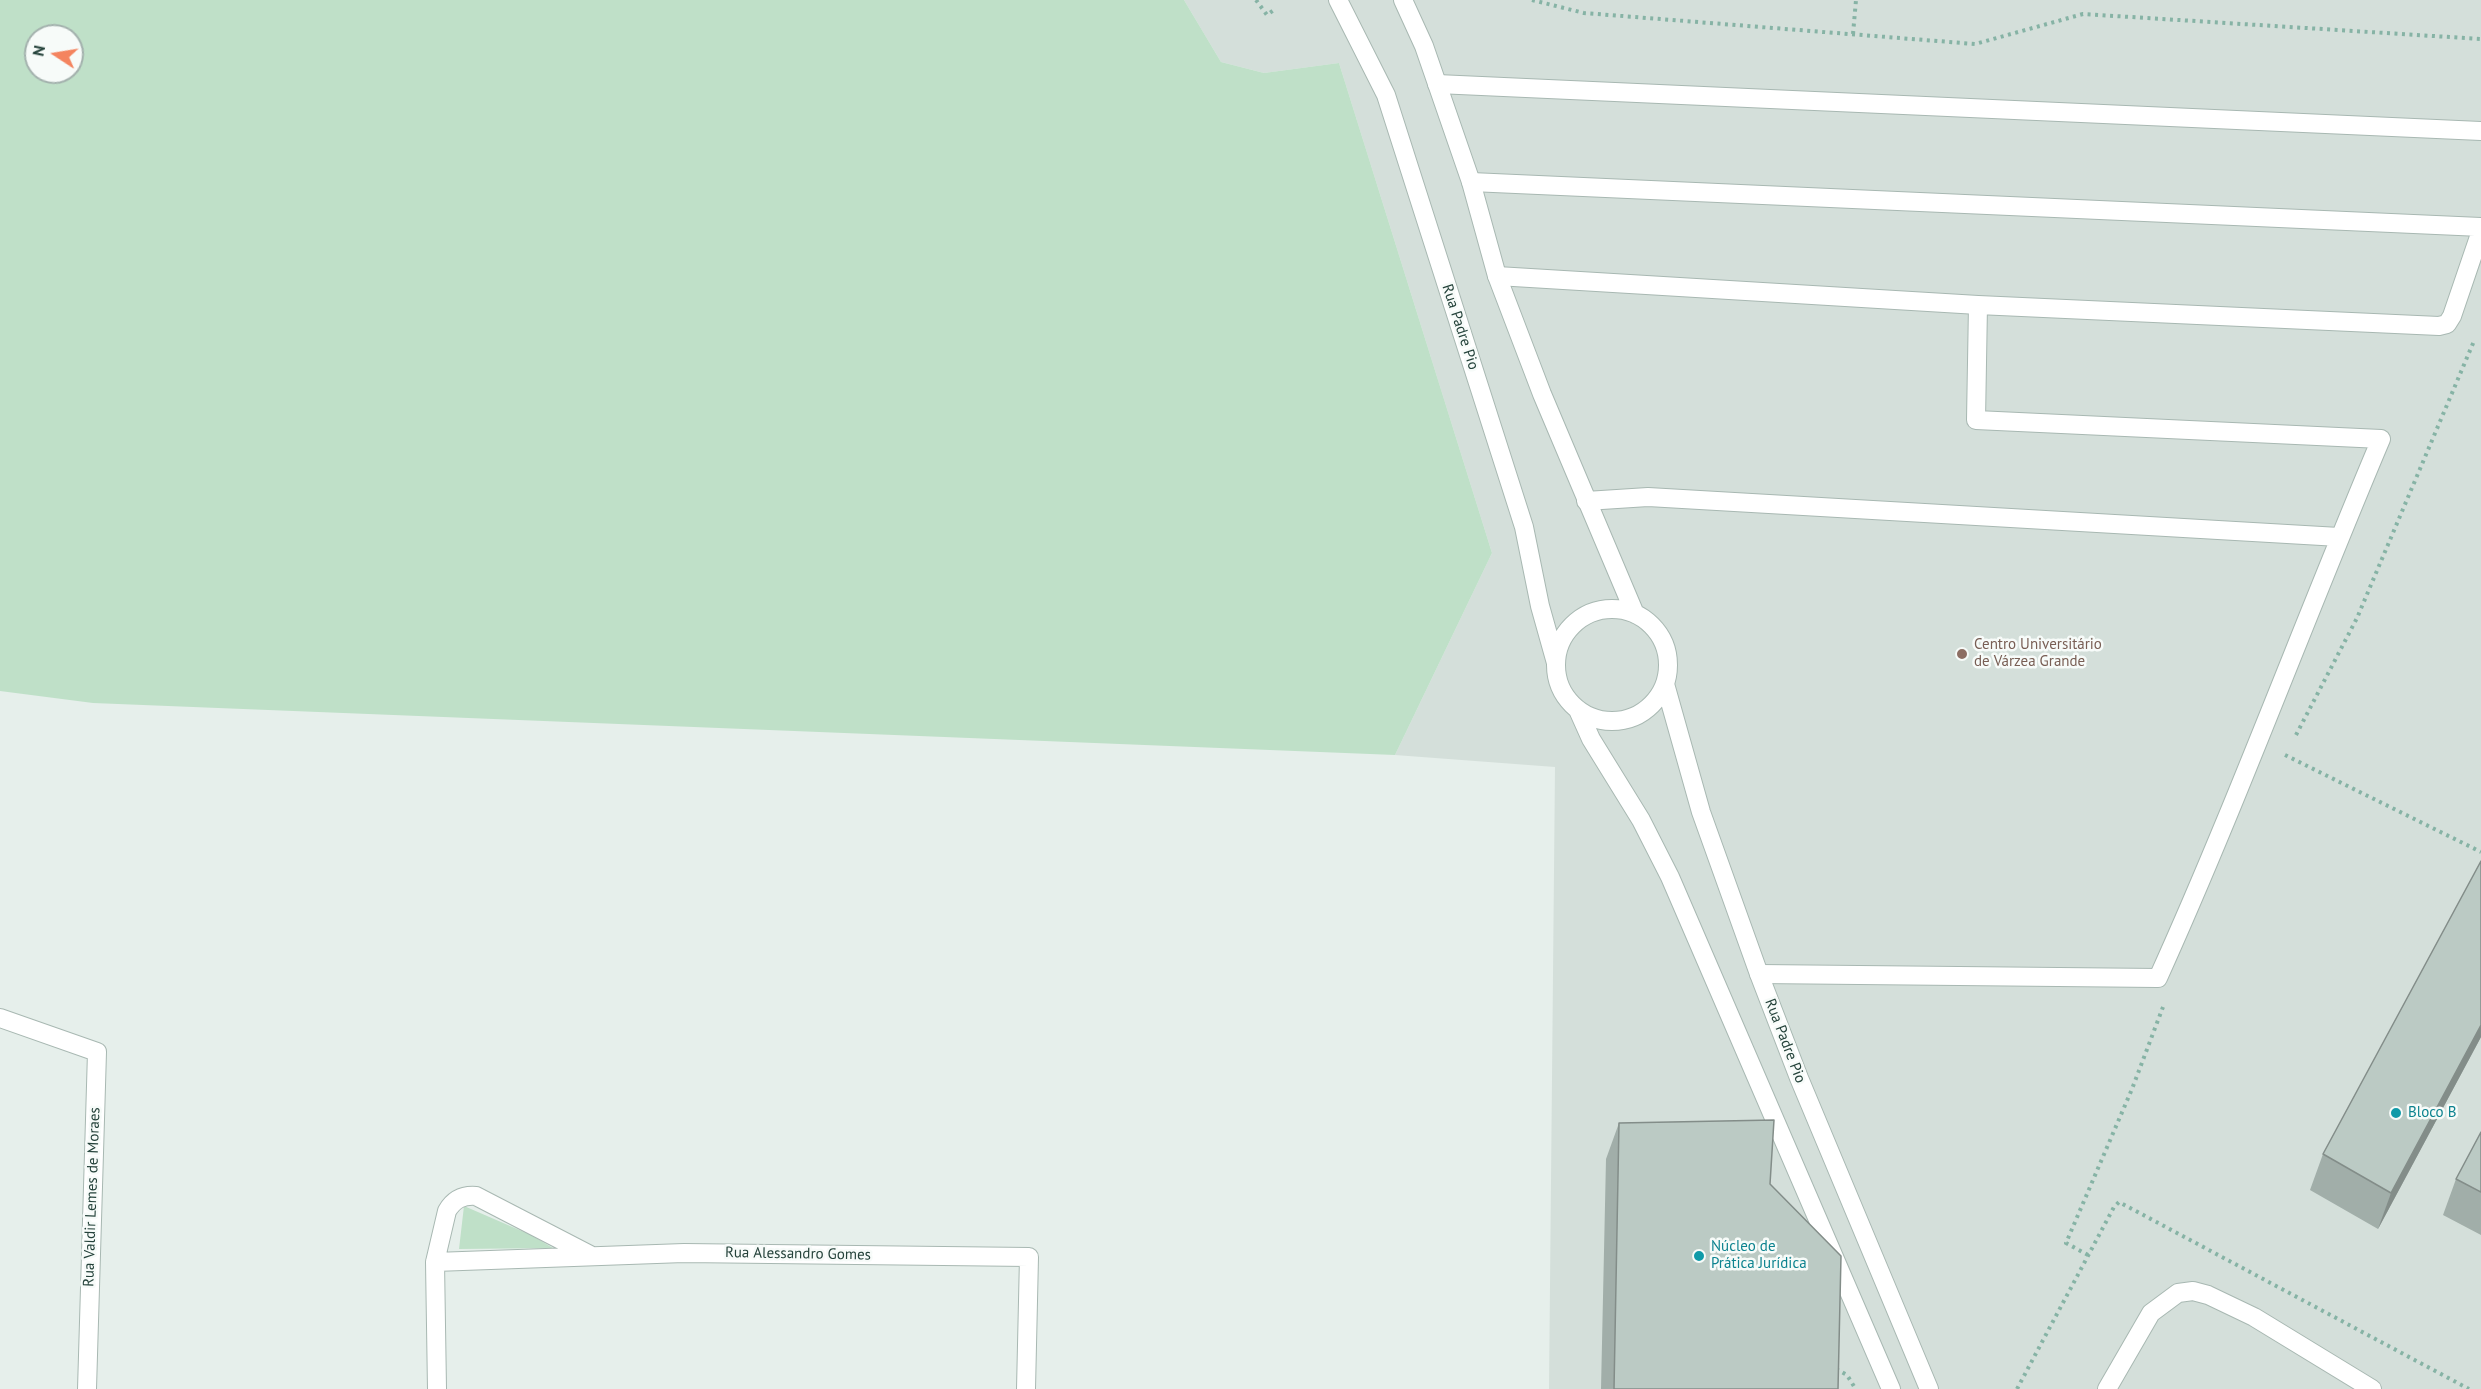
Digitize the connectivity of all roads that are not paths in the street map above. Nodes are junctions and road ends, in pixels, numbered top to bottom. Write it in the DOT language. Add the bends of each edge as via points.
graph roads {
  1 [pos="1338,0"];
  2 [pos="1403,0"];
  3 [pos="1437,84"];
  4 [pos="2481,131"];
  5 [pos="1471,182"];
  6 [pos="2481,229"];
  7 [pos="1497,276"];
  8 [pos="1978,305"];
  9 [pos="1586,501"];
  10 [pos="2339,537"];
  11 [pos="1635,614"];
  12 [pos="1556,663"];
  13 [pos="1665,684"];
  14 [pos="1578,710"];
  15 [pos="1759,974"];
  16 [pos="0,1018"];
  17 [pos="593,1257"];
  18 [pos="435,1262"];
  19 [pos="87,1389"];
  20 [pos="437,1389"];
  21 [pos="1026,1389"];
  22 [pos="1891,1389"];
  23 [pos="1929,1389"];
  24 [pos="2107,1389"];
  25 [pos="2372,1389"];
  1 -- 12 [label="street, Rua Padre Pio" via="1386,95 1524,527"];
  2 -- 3 [label="street"];
  3 -- 4 [label="street"];
  3 -- 5 [label="street"];
  5 -- 6 [label="street"];
  5 -- 7 [label="street"];
  6 -- 8 [label="street" via="2452,316 2447,324 2439,326"];
  7 -- 8 [label="street"];
  7 -- 9 [label="street"];
  8 -- 10 [label="street" via="1976,420 2381,439"];
  9 -- 10 [label="street" via="1648,497"];
  9 -- 11 [label="street"];
  10 -- 15 [label="street" via="2212,860 2158,978"];
  11 -- 12 [label="street" via="1599,610 1583,618 1569,630"];
  11 -- 13 [label="street" via="1647,621 1663,643 1667,663"];
  12 -- 14 [label="street" via="1558,681"];
  13 -- 14 [label="street" via="1657,699 1628,719 1611,722"];
  13 -- 15 [label="street, Rua Padre Pio" via="1701,812"];
  14 -- 22 [label="street" via="1670,878"];
  15 -- 23 [label="street, Rua Padre Pio"];
  16 -- 19 [label="street, Rua Valdir Lemes de Moraes" via="97,1052"];
  17 -- 18 [label="street, Rua Alessandro Gomes"];
  17 -- 18 [label="street" via="476,1196 466,1195 447,1211"];
  17 -- 21 [label="street, Rua Alessandro Gomes" via="684,1253 1029,1257"];
  18 -- 20 [label="street"];
  24 -- 25 [label="street" via="2151,1313 2178,1293 2193,1291 2254,1317"];
}
